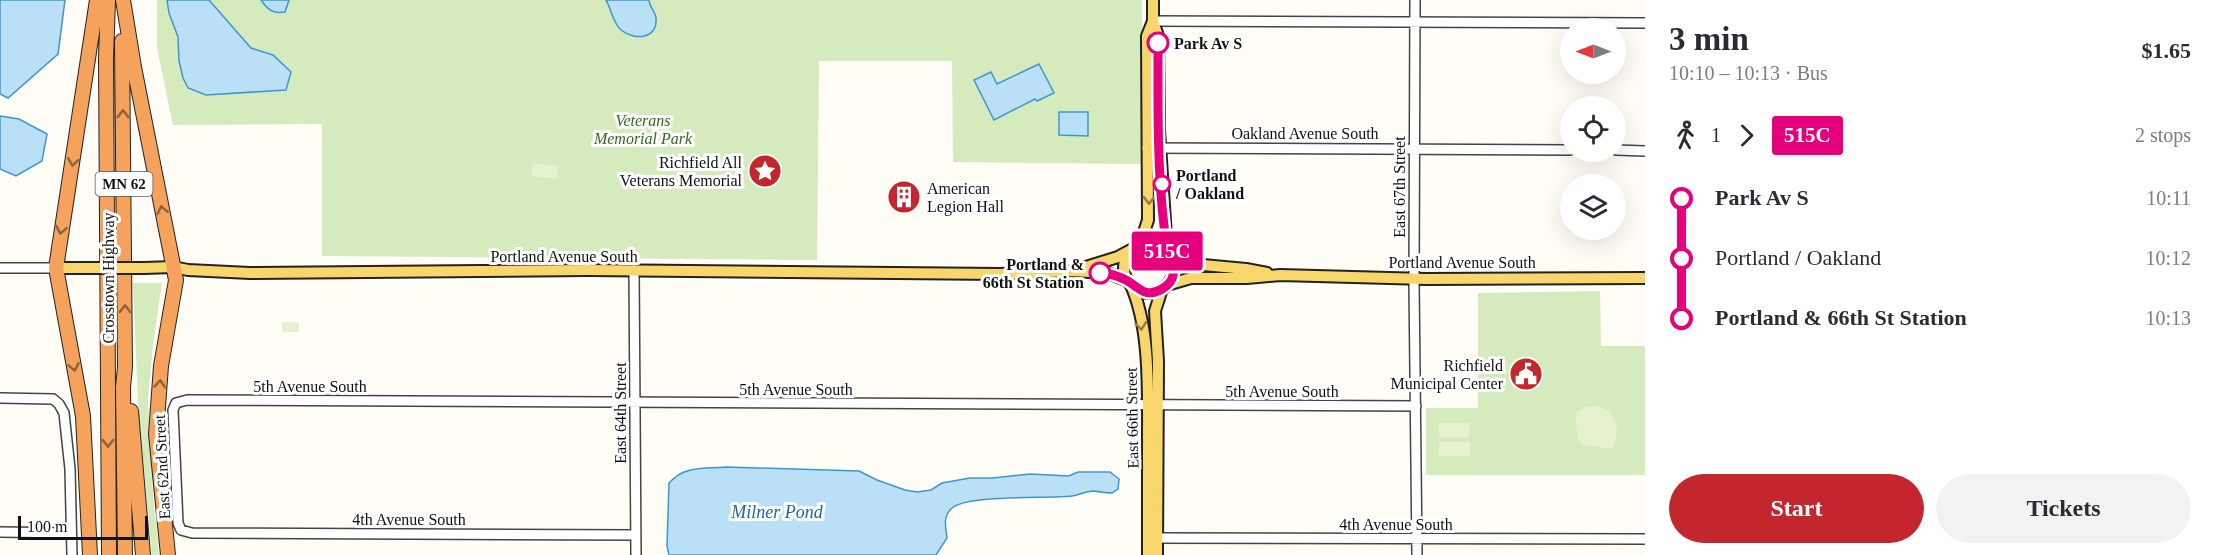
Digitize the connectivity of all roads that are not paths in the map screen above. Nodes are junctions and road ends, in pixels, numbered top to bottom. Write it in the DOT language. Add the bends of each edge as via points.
graph roads {
  1 [pos="97,0"];
  2 [pos="108,0"];
  3 [pos="122,0"];
  4 [pos="1153,0"];
  5 [pos="1415,0"];
  6 [pos="1153,21"];
  7 [pos="1414,21"];
  8 [pos="1645,22"];
  9 [pos="1160,147"];
  10 [pos="1147,148"];
  11 [pos="1414,149"];
  12 [pos="1560,150"];
  13 [pos="1626,150"];
  14 [pos="1645,151"];
  15 [pos="1132,249"];
  16 [pos="1169,253"];
  17 [pos="173,267"];
  18 [pos="0,268"];
  19 [pos="56,268"];
  20 [pos="634,270"];
  21 [pos="1072,271"];
  22 [pos="1280,275"];
  23 [pos="1414,278"];
  24 [pos="1645,278"];
  25 [pos="1129,282"];
  26 [pos="1165,287"];
  27 [pos="125,367"];
  28 [pos="0,398"];
  29 [pos="176,403"];
  30 [pos="634,403"];
  31 [pos="1153,406"];
  32 [pos="1416,406"];
  33 [pos="182,530"];
  34 [pos="0,532"];
  35 [pos="71,532"];
  36 [pos="636,535"];
  37 [pos="1153,538"];
  38 [pos="1417,539"];
  39 [pos="1645,539"];
  40 [pos="166,552"];
  41 [pos="72,555"];
  42 [pos="90,555"];
  43 [pos="109,555"];
  44 [pos="125,555"];
  45 [pos="143,555"];
  46 [pos="636,555"];
  47 [pos="1148,555"];
  48 [pos="1157,555"];
  49 [pos="1417,555"];
  1 -- 19 [label="highway, one-way"];
  2 -- 43 [label="highway, Crosstown Highway / MN 62, one-way"];
  17 -- 3 [label="highway, one-way"];
  27 -- 3 [label="highway, Crosstown Highway / MN 62, one-way"];
  4 -- 6 [label="main road"];
  5 -- 7 [label="street, East 67th Street"];
  6 -- 7 [label="street"];
  6 -- 9 [label="main road" via="1158,36"];
  6 -- 10 [label="main road" via="1147,36"];
  7 -- 8 [label="street"];
  7 -- 11 [label="street, East 67th Street"];
  9 -- 10 [label="street, Oakland Avenue South"];
  9 -- 11 [label="street, Oakland Avenue South"];
  9 -- 16 [label="main road"];
  10 -- 15 [label="main road, one-way" via="1148,220"];
  11 -- 12 [label="street, Oakland Avenue South"];
  11 -- 23 [label="street, East 67th Street"];
  13 -- 14 [label="street"];
  15 -- 16 [label="main road" via="1147,243 1161,246"];
  15 -- 21 [label="main road, Portland Avenue South"];
  15 -- 25 [label="main road" via="1124,265"];
  16 -- 22 [label="main road, Portland Avenue South" via="1192,264"];
  16 -- 26 [label="main road" via="1174,270"];
  17 -- 19 [label="main road, Portland Avenue South, bridge"];
  17 -- 20 [label="main road, Portland Avenue South" via="250,273"];
  40 -- 17 [label="highway, one-way" via="156,434 161,366 176,280"];
  18 -- 19 [label="street"];
  19 -- 42 [label="highway, one-way" via="83,416"];
  20 -- 21 [label="main road, Portland Avenue South" via="993,274"];
  20 -- 30 [label="street, East 64th Street"];
  21 -- 25 [label="main road, Portland Avenue South" via="1108,273"];
  22 -- 23 [label="main road, Portland Avenue South"];
  22 -- 26 [label="main road, Portland Avenue South" via="1191,278"];
  23 -- 24 [label="main road, Portland Avenue South"];
  23 -- 32 [label="street, East 67th Street"];
  25 -- 26 [label="main road" via="1141,291 1156,292"];
  25 -- 31 [label="main road, East 66th Street, one-way" via="1140,312"];
  26 -- 31 [label="main road, East 66th Street" via="1155,311"];
  27 -- 44 [label="highway, Crosstown Highway / MN 62"];
  27 -- 45 [label="highway"];
  28 -- 35 [label="street" via="53,399 64,413"];
  29 -- 30 [label="street, 5th Avenue South"];
  29 -- 33 [label="street, East 62nd Street" via="173,436 178,523"];
  30 -- 31 [label="street, 5th Avenue South"];
  30 -- 36 [label="street, East 64th Street"];
  31 -- 32 [label="street, 5th Avenue South"];
  31 -- 37 [label="main road, East 66th Street"];
  32 -- 38 [label="street, East 67th Street"];
  33 -- 36 [label="street, 4th Avenue South"];
  34 -- 35 [label="street"];
  35 -- 41 [label="street"];
  36 -- 46 [label="street, East 64th Street"];
  37 -- 38 [label="street, 4th Avenue South"];
  37 -- 47 [label="main road, East 66th Street"];
  37 -- 48 [label="main road, East 66th Street"];
  38 -- 39 [label="street, 4th Avenue South"];
  38 -- 49 [label="street, East 67th Street"];
}
